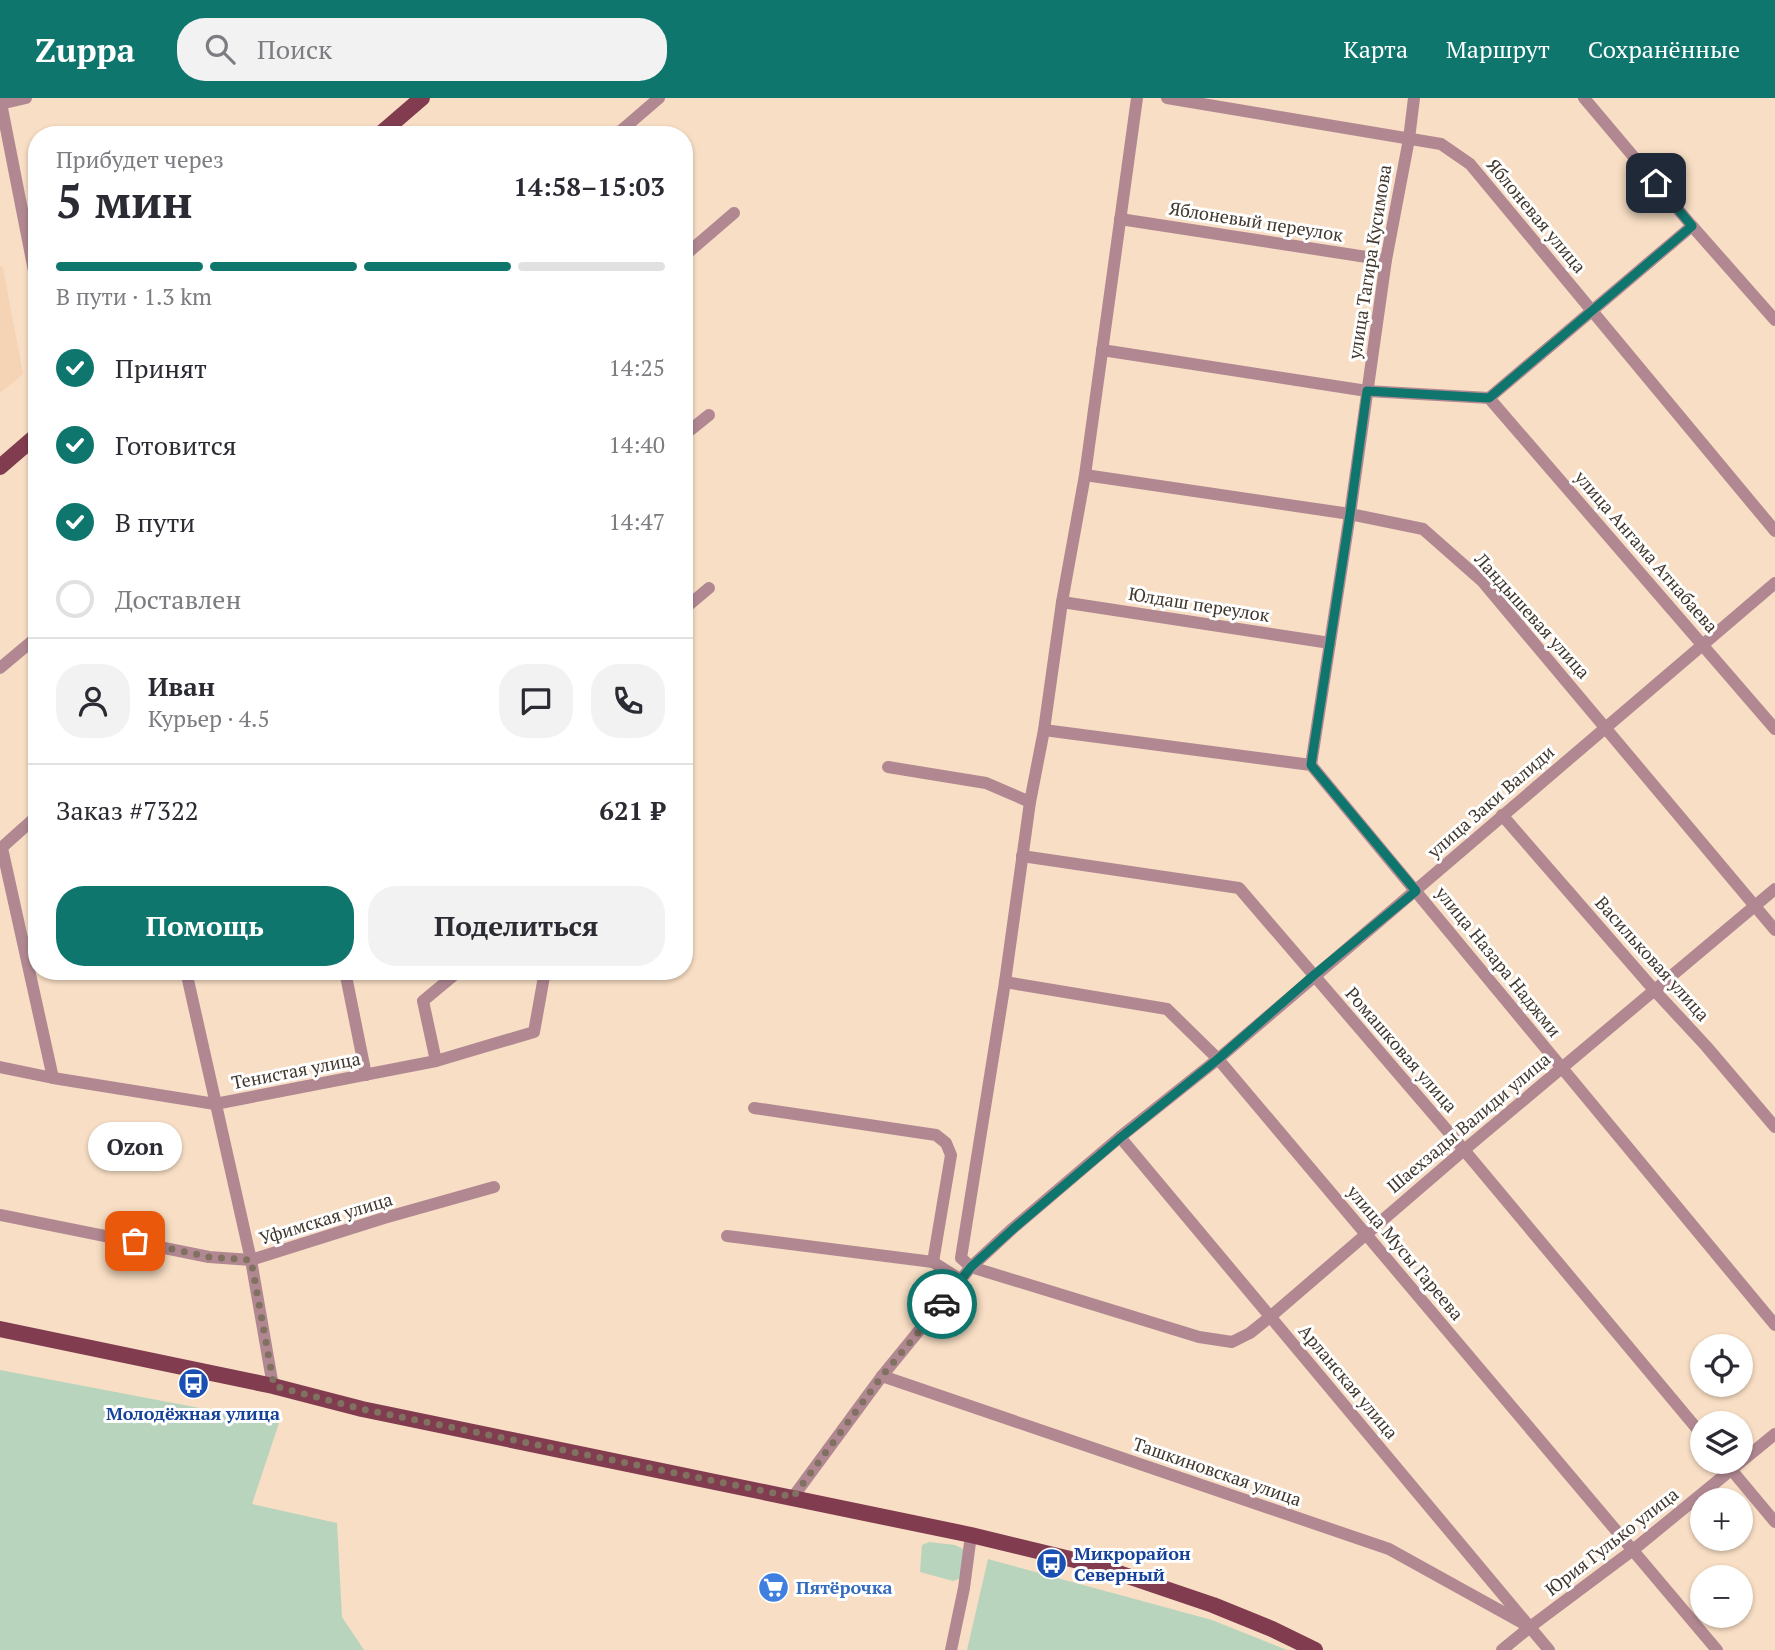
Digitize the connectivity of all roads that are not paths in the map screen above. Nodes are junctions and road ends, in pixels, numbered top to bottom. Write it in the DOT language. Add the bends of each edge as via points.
graph roads {
  1 [pos="26,98"];
  2 [pos="422,98"];
  3 [pos="1137,98"];
  4 [pos="1167,98"];
  5 [pos="1413,98"];
  6 [pos="1584,98"];
  7 [pos="655,99"];
  8 [pos="0,102"];
  9 [pos="389,126"];
  10 [pos="626,126"];
  11 [pos="1409,139"];
  12 [pos="734,213"];
  13 [pos="1120,219"];
  14 [pos="1692,226"];
  15 [pos="28,241"];
  16 [pos="693,248"];
  17 [pos="1386,260"];
  18 [pos="1592,310"];
  19 [pos="1775,320"];
  20 [pos="1102,350"];
  21 [pos="1367,391"];
  22 [pos="1489,398"];
  23 [pos="709,415"];
  24 [pos="693,428"];
  25 [pos="28,443"];
  26 [pos="0,467"];
  27 [pos="1085,475"];
  28 [pos="1350,514"];
  29 [pos="1775,531"];
  30 [pos="1775,583"];
  31 [pos="709,588"];
  32 [pos="693,601"];
  33 [pos="1062,602"];
  34 [pos="1330,643"];
  35 [pos="1703,644"];
  36 [pos="28,645"];
  37 [pos="0,668"];
  38 [pos="1606,728"];
  39 [pos="1775,729"];
  40 [pos="1044,730"];
  41 [pos="1311,765"];
  42 [pos="888,767"];
  43 [pos="1030,802"];
  44 [pos="1502,815"];
  45 [pos="28,824"];
  46 [pos="1,848"];
  47 [pos="1022,856"];
  48 [pos="1775,889"];
  49 [pos="1416,891"];
  50 [pos="1754,906"];
  51 [pos="1775,930"];
  52 [pos="28,967"];
  53 [pos="1314,975"];
  54 [pos="31,980"];
  55 [pos="188,980"];
  56 [pos="347,980"];
  57 [pos="448,980"];
  58 [pos="543,980"];
  59 [pos="1005,982"];
  60 [pos="1655,991"];
  61 [pos="1218,1059"];
  62 [pos="436,1061"];
  63 [pos="0,1067"];
  64 [pos="1562,1068"];
  65 [pos="366,1075"];
  66 [pos="53,1077"];
  67 [pos="215,1104"];
  68 [pos="754,1108"];
  69 [pos="1775,1127"];
  70 [pos="1120,1138"];
  71 [pos="1464,1150"];
  72 [pos="494,1187"];
  73 [pos="0,1215"];
  74 [pos="1367,1234"];
  75 [pos="727,1236"];
  76 [pos="251,1260"];
  77 [pos="933,1262"];
  78 [pos="971,1267"];
  79 [pos="961,1280"];
  80 [pos="1270,1317"];
  81 [pos="1775,1325"];
  82 [pos="0,1329"];
  83 [pos="882,1376"];
  84 [pos="274,1386"];
  85 [pos="1690,1420"];
  86 [pos="1775,1434"];
  87 [pos="1753,1449"];
  88 [pos="1718,1474"];
  89 [pos="1735,1474"];
  90 [pos="793,1497"];
  91 [pos="1775,1522"];
  92 [pos="971,1535"];
  93 [pos="1633,1550"];
  94 [pos="1530,1627"];
  95 [pos="951,1650"];
  96 [pos="1315,1650"];
  97 [pos="1502,1650"];
  98 [pos="1549,1650"];
  99 [pos="1717,1650"];
  1 -- 8 [label="street"];
  2 -- 9 [label="main road"];
  3 -- 13 [label="street"];
  4 -- 11 [label="street, Яблоневая улица"];
  5 -- 11 [label="street, улица Тагира Кусимова"];
  6 -- 14 [label="street"];
  7 -- 10 [label="street"];
  8 -- 15 [label="street"];
  11 -- 17 [label="street, улица Тагира Кусимова"];
  11 -- 18 [label="street, Яблоневая улица" via="1441,144 1470,164"];
  12 -- 16 [label="street"];
  13 -- 17 [label="street, Яблоневый переулок"];
  13 -- 20 [label="street"];
  14 -- 18 [label="street"];
  14 -- 19 [label="street"];
  17 -- 21 [label="street, улица Тагира Кусимова"];
  18 -- 22 [label="street"];
  18 -- 29 [label="street, Яблоневая улица"];
  20 -- 21 [label="street"];
  20 -- 27 [label="street"];
  21 -- 22 [label="street"];
  21 -- 28 [label="street, улица Тагира Кусимова"];
  22 -- 35 [label="street, улица Ангама Атнабаева"];
  23 -- 24 [label="street"];
  25 -- 26 [label="main road"];
  27 -- 28 [label="street, Ландышевая улица"];
  27 -- 33 [label="street"];
  28 -- 34 [label="street, улица Тагира Кусимова"];
  28 -- 38 [label="street, Ландышевая улица" via="1423,529 1482,581"];
  30 -- 35 [label="street, улица Заки Валиди"];
  31 -- 32 [label="street"];
  33 -- 34 [label="street, Юлдаш переулок"];
  33 -- 40 [label="street"];
  34 -- 41 [label="street, улица Тагира Кусимова"];
  35 -- 38 [label="street, улица Заки Валиди"];
  35 -- 39 [label="street, улица Ангама Атнабаева"];
  36 -- 37 [label="street"];
  38 -- 44 [label="street, улица Заки Валиди"];
  38 -- 50 [label="street, Ландышевая улица"];
  40 -- 41 [label="street"];
  40 -- 43 [label="street"];
  41 -- 49 [label="street, улица Назара Наджми"];
  42 -- 43 [label="street" via="986,783"];
  43 -- 47 [label="street"];
  44 -- 49 [label="street, улица Заки Валиди"];
  44 -- 60 [label="street, Васильковая улица"];
  45 -- 46 [label="street"];
  46 -- 52 [label="street"];
  47 -- 53 [label="street, Ромашковая улица" via="1239,888"];
  47 -- 59 [label="street"];
  48 -- 50 [label="street, Шаехзады Валиди улица"];
  49 -- 53 [label="street, улица Заки Валиди"];
  49 -- 64 [label="street, улица Назара Наджми"];
  50 -- 51 [label="street, Ландышевая улица"];
  50 -- 60 [label="street, Шаехзады Валиди улица"];
  53 -- 61 [label="street, улица Заки Валиди"];
  53 -- 71 [label="street, Ромашковая улица"];
  54 -- 66 [label="street"];
  55 -- 67 [label="street"];
  56 -- 65 [label="street"];
  57 -- 62 [label="street" via="423,1001"];
  58 -- 62 [label="street, Тенистая улица" via="534,1032"];
  59 -- 61 [label="street, улица Мусы Гареева" via="1167,1009"];
  59 -- 78 [label="street" via="961,1258"];
  60 -- 64 [label="street, Шаехзады Валиди улица"];
  60 -- 69 [label="street, Васильковая улица"];
  61 -- 70 [label="street, улица Заки Валиди"];
  61 -- 74 [label="street, улица Мусы Гареева"];
  62 -- 65 [label="street, Тенистая улица"];
  63 -- 66 [label="street, Тенистая улица"];
  64 -- 71 [label="street, Шаехзады Валиди улица"];
  64 -- 81 [label="street, улица Назара Наджми"];
  65 -- 67 [label="street, Тенистая улица"];
  66 -- 67 [label="street, Тенистая улица"];
  67 -- 76 [label="street"];
  68 -- 77 [label="street" via="936,1135 946,1143 951,1155"];
  70 -- 78 [label="street, улица Заки Валиди"];
  70 -- 80 [label="street, Арланская улица"];
  71 -- 74 [label="street, Шаехзады Валиди улица"];
  71 -- 85 [label="street, Ромашковая улица"];
  72 -- 76 [label="street, Уфимская улица"];
  73 -- 76 [label="street, Уфимская улица" via="209,1257"];
  74 -- 80 [label="street, Шаехзады Валиди улица"];
  74 -- 93 [label="street, улица Мусы Гареева"];
  75 -- 77 [label="street"];
  76 -- 84 [label="street"];
  77 -- 79 [label="street"];
  78 -- 79 [label="street, улица Заки Валиди"];
  78 -- 80 [label="street, Шаехзады Валиди улица" via="1199,1337 1232,1342"];
  79 -- 83 [label="street, улица Заки Валиди"];
  80 -- 94 [label="street, Арланская улица"];
  82 -- 84 [label="main road"];
  83 -- 90 [label="street, улица Заки Валиди"];
  83 -- 94 [label="street, Ташкиновская улица" via="1389,1549"];
  84 -- 90 [label="main road" via="362,1409"];
  86 -- 87 [label="street, Юрия Гулько улица"];
  88 -- 93 [label="street, Юрия Гулько улица"];
  89 -- 91 [label="street"];
  90 -- 92 [label="main road"];
  92 -- 95 [label="street"];
  92 -- 96 [label="main road" via="1095,1565 1213,1605"];
  93 -- 94 [label="street, Юрия Гулько улица"];
  93 -- 99 [label="street, улица Мусы Гареева"];
  94 -- 97 [label="street, Юрия Гулько улица"];
  94 -- 98 [label="street, Арланская улица"];
}
